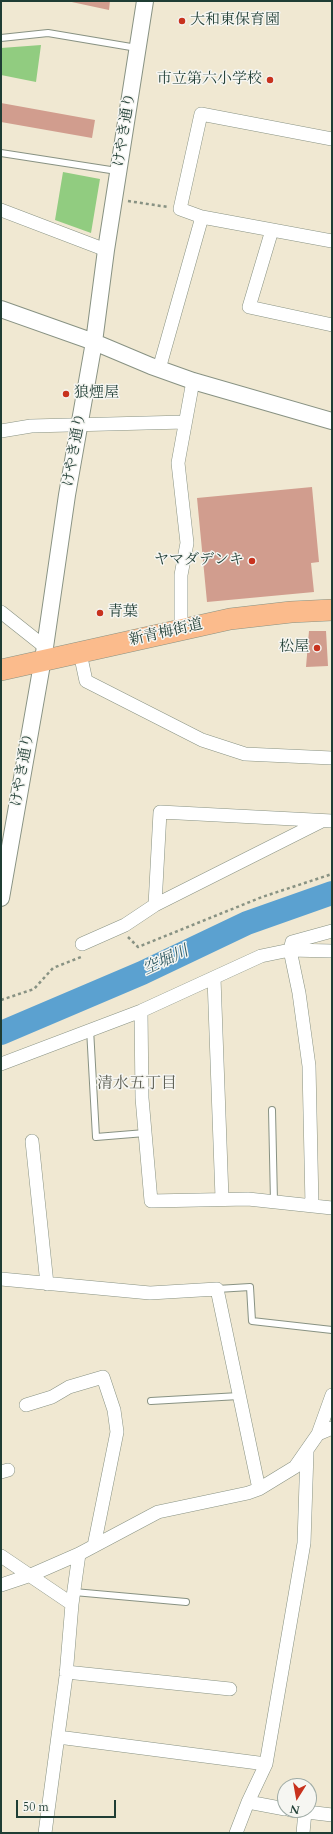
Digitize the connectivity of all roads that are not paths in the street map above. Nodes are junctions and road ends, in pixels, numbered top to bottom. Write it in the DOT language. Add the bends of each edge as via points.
graph roads {
  1 [pos="144,1"];
  2 [pos="1,38"];
  3 [pos="137,48"];
  4 [pos="332,139"];
  5 [pos="1,153"];
  6 [pos="119,172"];
  7 [pos="1,210"];
  8 [pos="202,217"];
  9 [pos="272,230"];
  10 [pos="332,241"];
  11 [pos="106,250"];
  12 [pos="1,309"];
  13 [pos="332,325"];
  14 [pos="94,342"];
  15 [pos="159,369"];
  16 [pos="193,381"];
  17 [pos="332,421"];
  18 [pos="185,422"];
  19 [pos="79,426"];
  20 [pos="1,431"];
  21 [pos="332,610"];
  22 [pos="1,612"];
  23 [pos="181,630"];
  24 [pos="80,653"];
  25 [pos="44,654"];
  26 [pos="1,670"];
  27 [pos="332,758"];
  28 [pos="327,821"];
  29 [pos="1,898"];
  30 [pos="155,905"];
  31 [pos="332,931"];
  32 [pos="85,949"];
  33 [pos="290,950"];
  34 [pos="332,951"];
  35 [pos="214,978"];
  36 [pos="141,1011"];
  37 [pos="90,1029"];
  38 [pos="1,1064"];
  39 [pos="272,1110"];
  40 [pos="145,1133"];
  41 [pos="32,1141"];
  42 [pos="222,1198"];
  43 [pos="274,1202"];
  44 [pos="312,1206"];
  45 [pos="332,1208"];
  46 [pos="1,1279"];
  47 [pos="47,1284"];
  48 [pos="217,1289"];
  49 [pos="332,1330"];
  50 [pos="332,1395"];
  51 [pos="239,1396"];
  52 [pos="151,1401"];
  53 [pos="26,1405"];
  54 [pos="332,1428"];
  55 [pos="318,1434"];
  56 [pos="307,1452"];
  57 [pos="259,1489"];
  58 [pos="94,1546"];
  59 [pos="79,1554"];
  60 [pos="1,1556"];
  61 [pos="31,1575"];
  62 [pos="1,1585"];
  63 [pos="73,1598"];
  64 [pos="186,1602"];
  65 [pos="66,1672"];
  66 [pos="230,1689"];
  67 [pos="58,1737"];
  68 [pos="266,1764"];
  69 [pos="248,1802"];
  70 [pos="277,1807"];
  71 [pos="317,1813"];
  72 [pos="332,1815"];
  73 [pos="305,1818"];
  74 [pos="45,1833"];
  75 [pos="236,1833"];
  76 [pos="303,1833"];
  1 -- 3 [label="street, けやき通り"];
  2 -- 3 [label="lane" via="48,33"];
  3 -- 6 [label="street, けやき通り"];
  4 -- 8 [label="street" via="201,114 180,209"];
  5 -- 6 [label="lane"];
  6 -- 11 [label="street, けやき通り"];
  7 -- 11 [label="street"];
  8 -- 9 [label="street"];
  8 -- 15 [label="street"];
  9 -- 10 [label="street"];
  9 -- 13 [label="street" via="249,307"];
  11 -- 14 [label="street, けやき通り"];
  12 -- 14 [label="street"];
  14 -- 15 [label="street"];
  14 -- 19 [label="street, けやき通り"];
  15 -- 16 [label="street"];
  16 -- 17 [label="street"];
  16 -- 18 [label="street"];
  18 -- 19 [label="street"];
  18 -- 23 [label="street" via="178,463 187,543 181,575"];
  19 -- 20 [label="street" via="31,426"];
  19 -- 25 [label="street, けやき通り"];
  21 -- 23 [label="main road, 新青梅街道" via="230,619"];
  22 -- 25 [label="street"];
  23 -- 24 [label="main road, 新青梅街道"];
  24 -- 25 [label="main road, 新青梅街道"];
  24 -- 27 [label="street" via="86,682 202,740 245,754"];
  25 -- 26 [label="main road, 新青梅街道"];
  25 -- 29 [label="street, けやき通り"];
  28 -- 30 [label="street"];
  28 -- 30 [label="street" via="160,812"];
  30 -- 32 [label="street"];
  31 -- 33 [label="street" via="292,942"];
  33 -- 34 [label="street"];
  33 -- 35 [label="street" via="261,956"];
  33 -- 44 [label="street" via="309,1066"];
  35 -- 36 [label="street"];
  35 -- 42 [label="street"];
  36 -- 37 [label="street"];
  36 -- 40 [label="street"];
  37 -- 38 [label="street"];
  37 -- 40 [label="lane" via="96,1137"];
  39 -- 43 [label="lane"];
  40 -- 42 [label="street" via="151,1201"];
  41 -- 47 [label="street"];
  42 -- 43 [label="street"];
  43 -- 44 [label="street"];
  44 -- 45 [label="street"];
  46 -- 47 [label="street"];
  47 -- 48 [label="street" via="150,1294"];
  48 -- 49 [label="lane" via="250,1287 252,1321"];
  48 -- 51 [label="street"];
  50 -- 55 [label="street"];
  51 -- 52 [label="lane"];
  51 -- 57 [label="street"];
  53 -- 58 [label="street" via="52,1397 69,1387 103,1377 114,1410 117,1432"];
  54 -- 55 [label="street"];
  55 -- 56 [label="street"];
  56 -- 57 [label="street" via="295,1467"];
  56 -- 68 [label="street" via="304,1543"];
  57 -- 58 [label="street" via="158,1512"];
  58 -- 59 [label="street"];
  59 -- 61 [label="street"];
  59 -- 63 [label="street"];
  60 -- 61 [label="street"];
  61 -- 62 [label="street"];
  61 -- 63 [label="street"];
  63 -- 64 [label="lane"];
  63 -- 65 [label="street"];
  65 -- 66 [label="street"];
  65 -- 67 [label="street"];
  67 -- 68 [label="street"];
  67 -- 74 [label="street"];
  68 -- 69 [label="street"];
  69 -- 70 [label="street"];
  69 -- 75 [label="street"];
  71 -- 72 [label="street"];
  73 -- 76 [label="street"];
}
